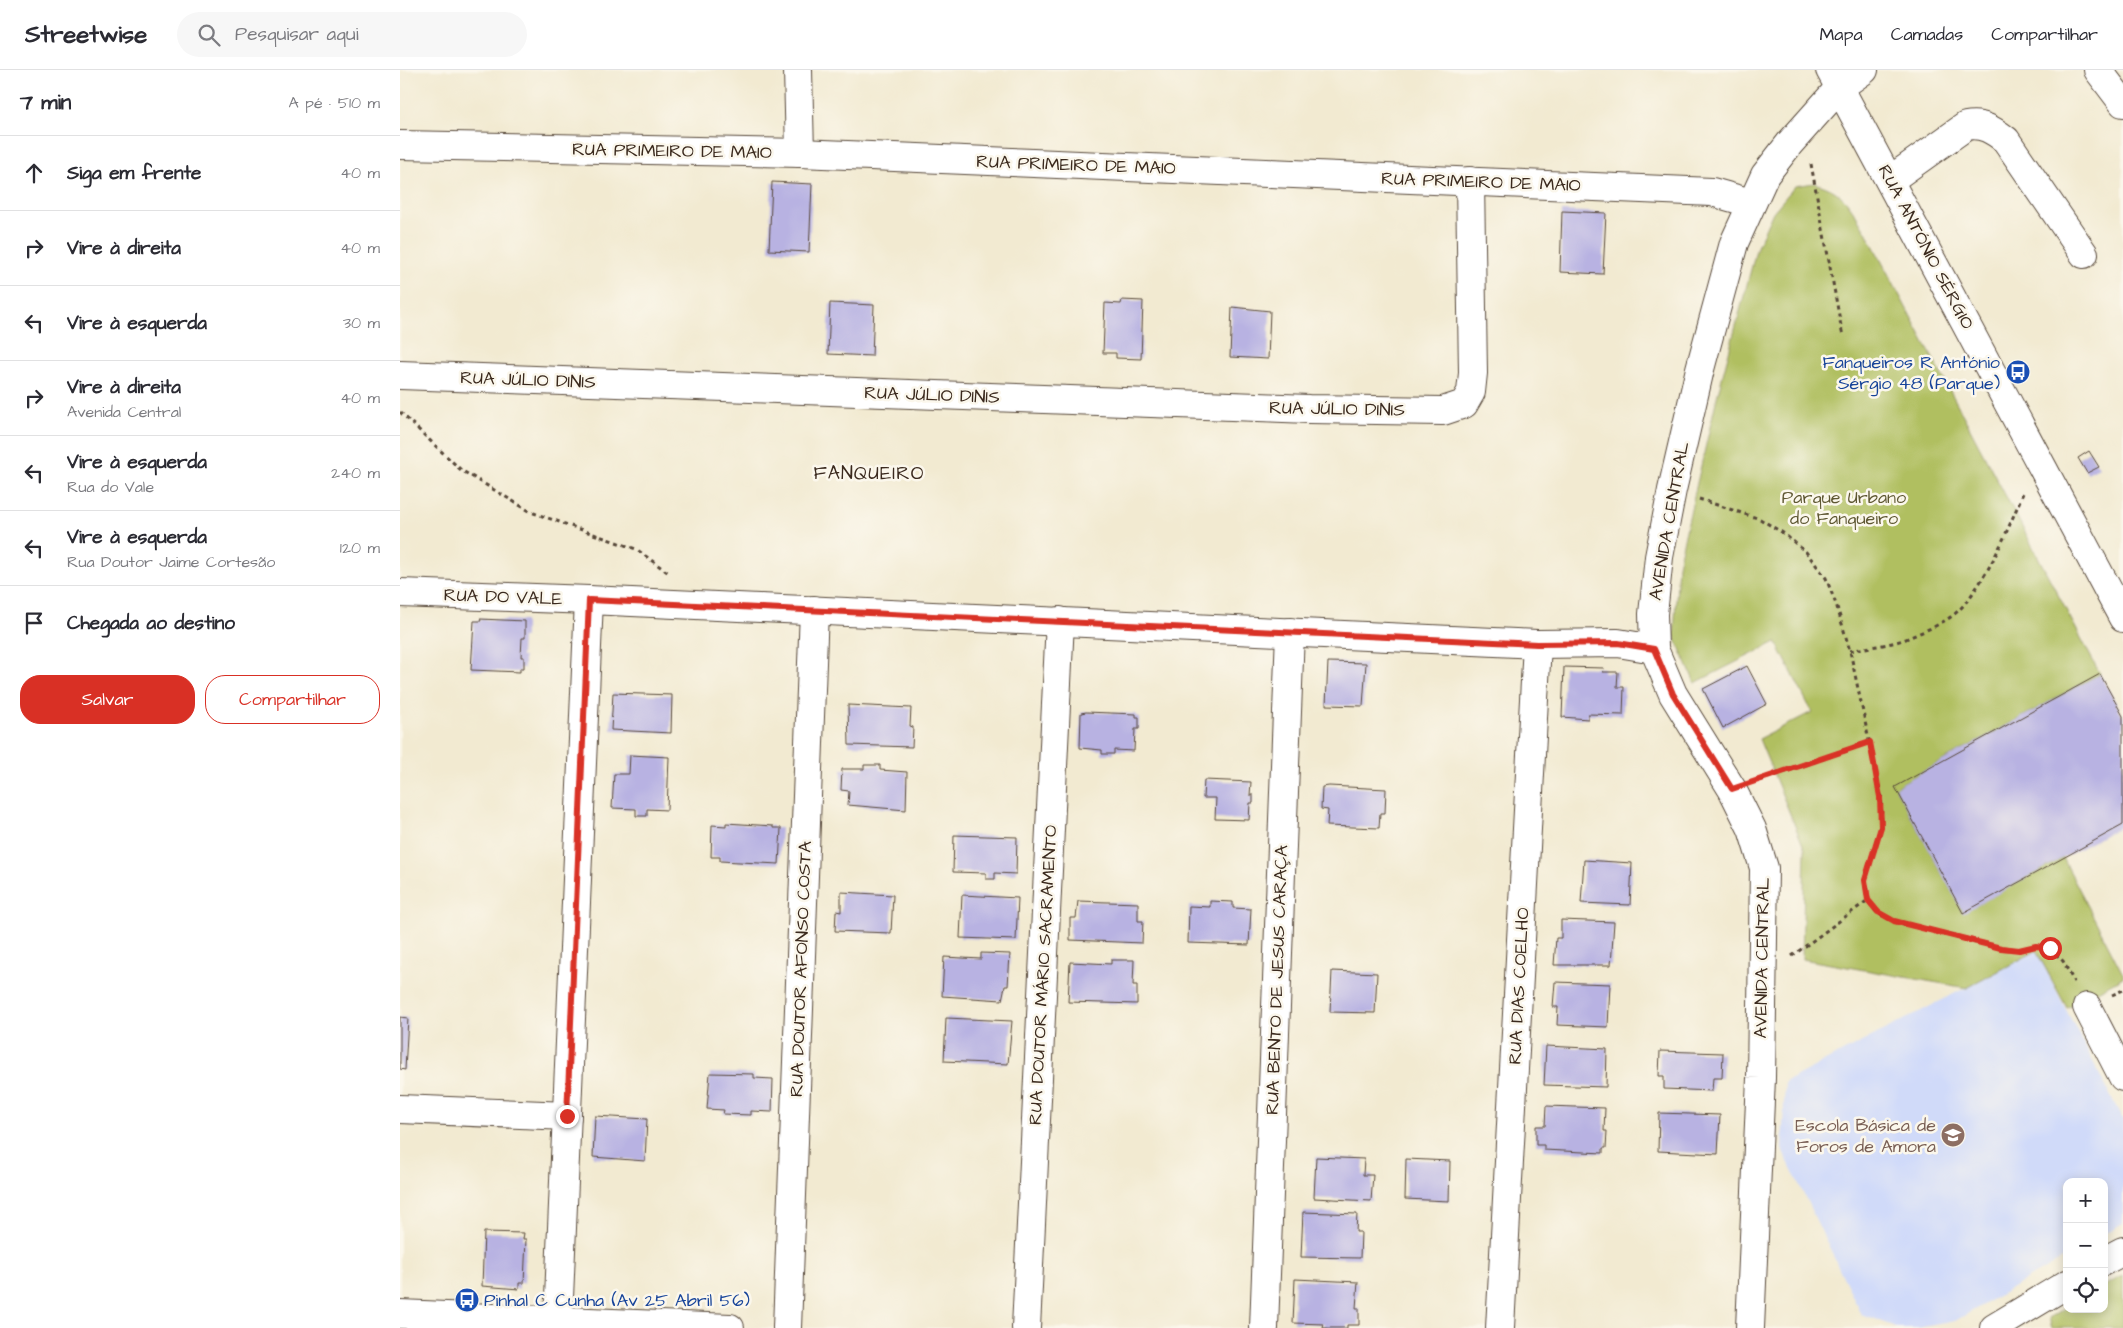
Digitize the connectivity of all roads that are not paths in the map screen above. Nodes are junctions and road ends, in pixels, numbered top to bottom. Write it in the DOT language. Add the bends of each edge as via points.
graph roads {
  1 [pos="798,70"];
  2 [pos="1864,70"];
  3 [pos="2098,70"];
  4 [pos="1835,79"];
  5 [pos="2123,103"];
  6 [pos="400,145"];
  7 [pos="800,153"];
  8 [pos="1890,180"];
  9 [pos="1470,182"];
  10 [pos="1751,202"];
  11 [pos="2084,254"];
  12 [pos="400,375"];
  13 [pos="2116,592"];
  14 [pos="400,593"];
  15 [pos="589,600"];
  16 [pos="814,610"];
  17 [pos="2123,618"];
  18 [pos="1060,621"];
  19 [pos="1290,632"];
  20 [pos="1537,644"];
  21 [pos="1654,649"];
  22 [pos="2087,1007"];
  23 [pos="2123,1077"];
  24 [pos="400,1109"];
  25 [pos="567,1116"];
  26 [pos="2123,1251"];
  27 [pos="2108,1259"];
  28 [pos="2063,1287"];
  29 [pos="400,1314"];
  30 [pos="2025,1319"];
  31 [pos="558,1321"];
  32 [pos="645,1326"];
  33 [pos="730,1328"];
  34 [pos="787,1328"];
  35 [pos="1026,1328"];
  36 [pos="1264,1328"];
  37 [pos="1500,1328"];
  38 [pos="1750,1328"];
  39 [pos="1994,1328"];
  1 -- 7 [label="street"];
  2 -- 4 [label="street, AVENIDA CENTRAL"];
  3 -- 5 [label="street"];
  4 -- 8 [label="street, RUA ANTÓNIO SÉRGIO"];
  4 -- 10 [label="street, AVENIDA CENTRAL" via="1765,175"];
  6 -- 7 [label="street, RUA PRIMEIRO DE MAIO"];
  7 -- 9 [label="street, RUA PRIMEIRO DE MAIO"];
  8 -- 11 [label="street" via="1966,126 1976,124 1992,128 2006,140"];
  8 -- 13 [label="street, RUA ANTÓNIO SÉRGIO" via="2037,459"];
  9 -- 10 [label="street, RUA PRIMEIRO DE MAIO" via="1712,192"];
  9 -- 12 [label="street, RUA JÚLIO DINIS" via="1471,392 1464,404 1443,411 1309,409"];
  10 -- 21 [label="street, AVENIDA CENTRAL" via="1734,243 1700,368 1672,490 1659,557 1653,614"];
  13 -- 17 [label="street, RUA ANTÓNIO SÉRGIO"];
  14 -- 15 [label="street, RUA DO VALE"];
  15 -- 16 [label="street, RUA DO VALE"];
  15 -- 25 [label="street"];
  16 -- 18 [label="street, RUA DO VALE"];
  16 -- 34 [label="street, RUA DOUTOR AFONSO COSTA"];
  18 -- 19 [label="street, RUA DO VALE"];
  18 -- 35 [label="street, RUA DOUTOR MÁRIO SACRAMENTO"];
  19 -- 20 [label="street, RUA DO VALE"];
  19 -- 36 [label="street, RUA BENTO DE JESUS CARAÇA"];
  20 -- 21 [label="street, RUA DO VALE" via="1618,643"];
  20 -- 37 [label="street, RUA DIAS COELHO"];
  21 -- 38 [label="street, AVENIDA CENTRAL" via="1673,694 1732,789 1752,829 1764,868 1761,1078"];
  22 -- 23 [label="street"];
  24 -- 25 [label="street"];
  25 -- 31 [label="street"];
  26 -- 27 [label="street"];
  28 -- 30 [label="street"];
  29 -- 31 [label="street"];
  30 -- 39 [label="street"];
  31 -- 32 [label="street"];
  32 -- 33 [label="street"];
}
